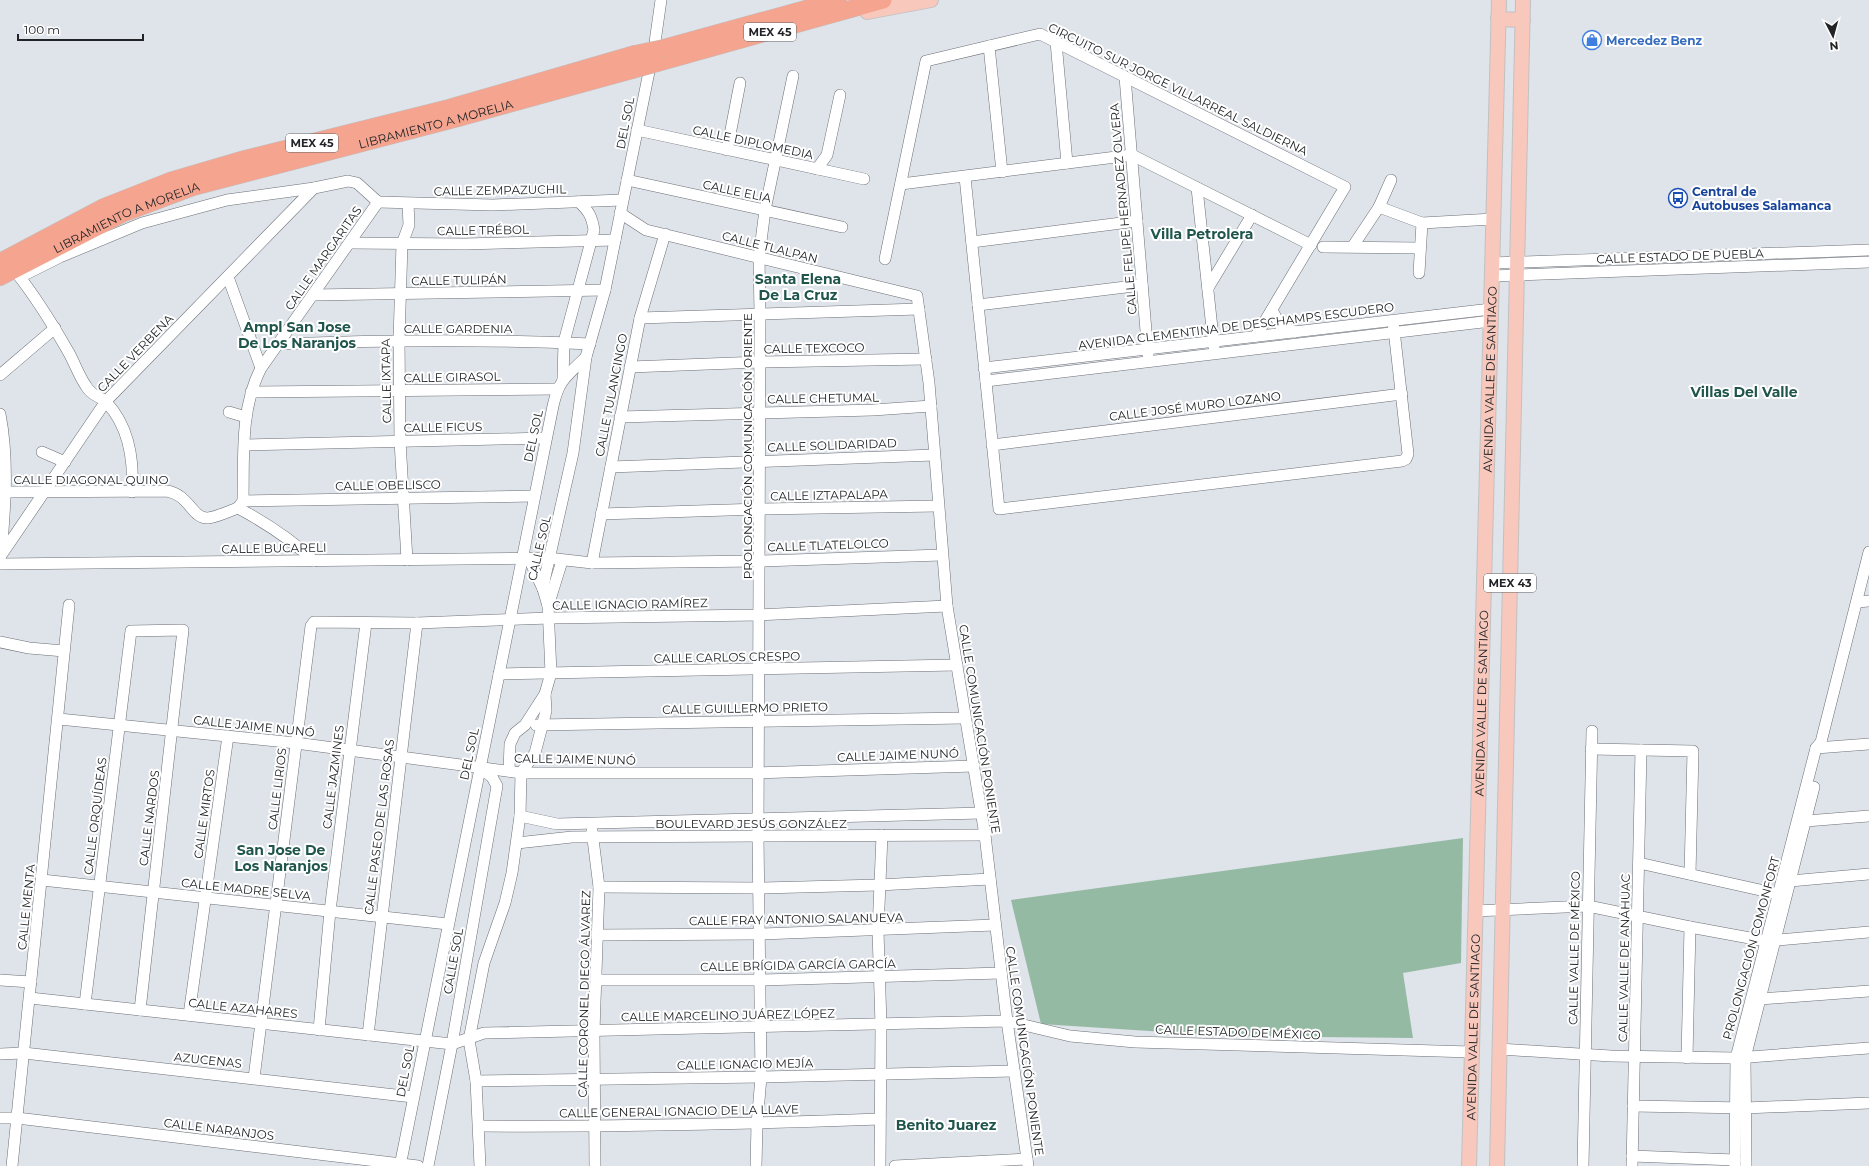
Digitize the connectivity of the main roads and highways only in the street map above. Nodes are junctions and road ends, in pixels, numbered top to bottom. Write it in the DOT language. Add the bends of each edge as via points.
graph roads {
  1 [pos="826,0"];
  2 [pos="838,0"];
  3 [pos="883,0"];
  4 [pos="931,0"];
  5 [pos="1498,7"];
  6 [pos="1524,8"];
  7 [pos="793,12"];
  8 [pos="767,33"];
  9 [pos="660,55"];
  10 [pos="8,272"];
  11 [pos="1469,1166"];
  12 [pos="1497,1166"];
  1 -- 7 [label="main road"];
  2 -- 7 [label="highway, LIBRAMIENTO A MORELIA / MEX 45"];
  3 -- 8 [label="highway, LIBRAMIENTO A MORELIA / MEX 45"];
  4 -- 8 [label="main road"];
  5 -- 6 [label="main road"];
  5 -- 11 [label="main road, AVENIDA VALLE DE SANTIAGO / MEX 43"];
  6 -- 12 [label="main road, AVENIDA VALLE DE SANTIAGO / MEX 43"];
  7 -- 9 [label="highway, LIBRAMIENTO A MORELIA / MEX 45"];
  8 -- 9 [label="highway, LIBRAMIENTO A MORELIA / MEX 45"];
  9 -- 10 [label="highway, LIBRAMIENTO A MORELIA / MEX 45, bridge" via="238,161 170,181 104,207"];
}
